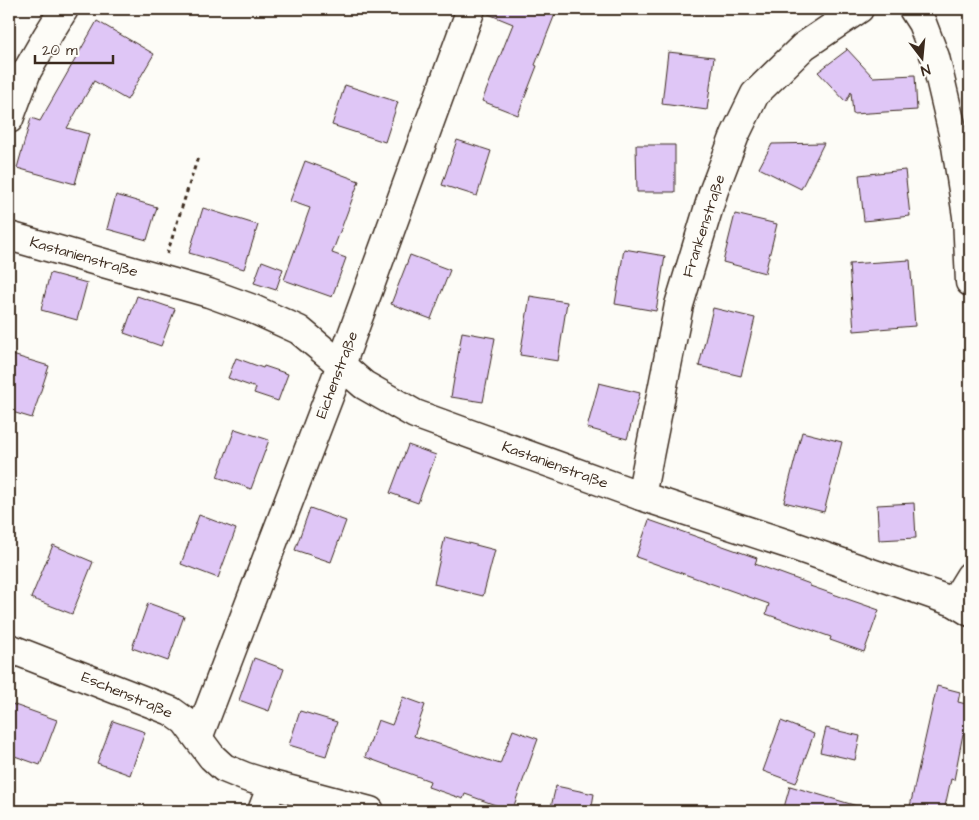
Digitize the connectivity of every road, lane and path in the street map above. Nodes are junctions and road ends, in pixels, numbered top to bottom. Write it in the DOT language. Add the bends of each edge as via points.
graph roads {
  1 [pos="64,9"];
  2 [pos="470,9"];
  3 [pos="859,9"];
  4 [pos="914,9"];
  5 [pos="9,119"];
  6 [pos="198,157"];
  7 [pos="9,236"];
  8 [pos="160,279"];
  9 [pos="970,282"];
  10 [pos="341,365"];
  11 [pos="641,496"];
  12 [pos="970,576"];
  13 [pos="962,607"];
  14 [pos="9,648"];
  15 [pos="198,738"];
  16 [pos="272,785"];
  17 [pos="262,811"];
  18 [pos="370,811"];
  1 -- 5 [label="street" via="27,71"];
  2 -- 10 [label="street, Eichenstraße"];
  3 -- 11 [label="street, Frankenstraße" via="804,46 755,94 735,135 714,190 679,305"];
  4 -- 9 [label="street" via="935,57 956,146 967,216"];
  6 -- 8 [label="path"];
  7 -- 8 [label="street, Kastanienstraße"];
  8 -- 10 [label="street, Kastanienstraße" via="253,309 299,330"];
  10 -- 11 [label="street, Kastanienstraße" via="364,385 415,414"];
  10 -- 15 [label="street, Eichenstraße"];
  11 -- 13 [label="street, Kastanienstraße" via="794,546"];
  12 -- 13 [label="street"];
  14 -- 15 [label="street, Eschenstraße" via="171,711 185,721"];
  15 -- 16 [label="street, Eschenstraße" via="224,768"];
  16 -- 17 [label="street"];
  16 -- 18 [label="street, Eschenstraße"];
}
